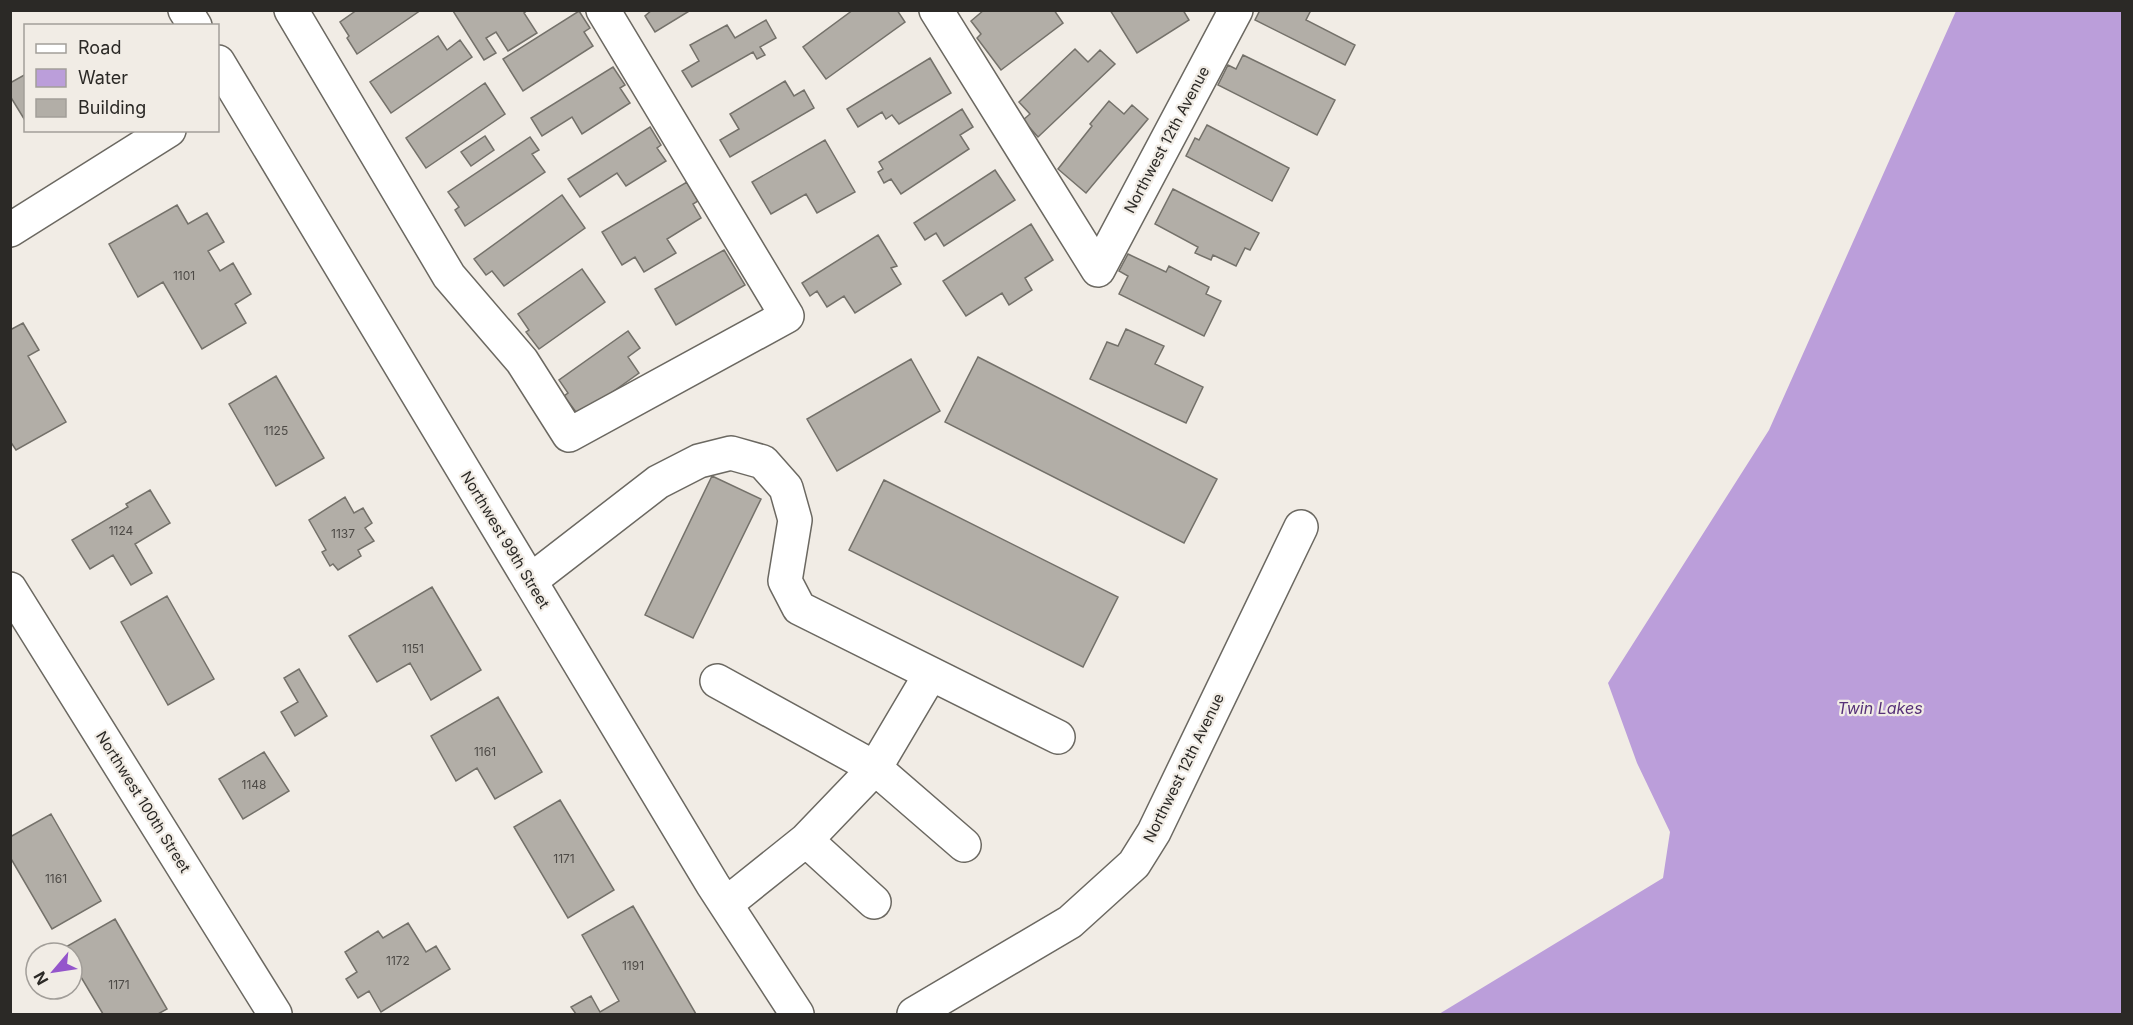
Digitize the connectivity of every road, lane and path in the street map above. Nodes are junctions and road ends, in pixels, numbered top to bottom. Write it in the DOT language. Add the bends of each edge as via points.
graph roads {
  1 [pos="185,10"];
  2 [pos="291,10"];
  3 [pos="603,10"];
  4 [pos="936,10"];
  5 [pos="1236,10"];
  6 [pos="194,24"];
  7 [pos="219,66"];
  8 [pos="226,95"];
  9 [pos="166,132"];
  10 [pos="10,230"];
  11 [pos="1301,527"];
  12 [pos="530,581"];
  13 [pos="10,589"];
  14 [pos="930,675"];
  15 [pos="717,681"];
  16 [pos="1058,737"];
  17 [pos="875,768"];
  18 [pos="806,840"];
  19 [pos="964,845"];
  20 [pos="874,902"];
  21 [pos="726,904"];
  22 [pos="275,1014"];
  23 [pos="797,1014"];
  24 [pos="914,1014"];
  1 -- 6 [label="street"];
  2 -- 3 [label="street" via="449,276 522,362 568,435 787,316"];
  4 -- 5 [label="street, Northwest 12th Avenue" via="1098,270"];
  7 -- 8 [label="street, Northwest 99th Street"];
  8 -- 12 [label="street, Northwest 99th Street"];
  9 -- 10 [label="street"];
  11 -- 24 [label="street, Northwest 12th Avenue" via="1154,832 1134,864 1070,922"];
  12 -- 14 [label="street" via="658,482 699,461 731,453 763,462 786,488 795,520 785,581 799,608"];
  12 -- 21 [label="street, Northwest 99th Street"];
  13 -- 22 [label="street, Northwest 100th Street"];
  14 -- 16 [label="street"];
  14 -- 17 [label="street"];
  15 -- 17 [label="street"];
  17 -- 18 [label="street"];
  17 -- 19 [label="street"];
  18 -- 20 [label="street"];
  18 -- 21 [label="street"];
  21 -- 23 [label="street, Northwest 99th Street"];
}
